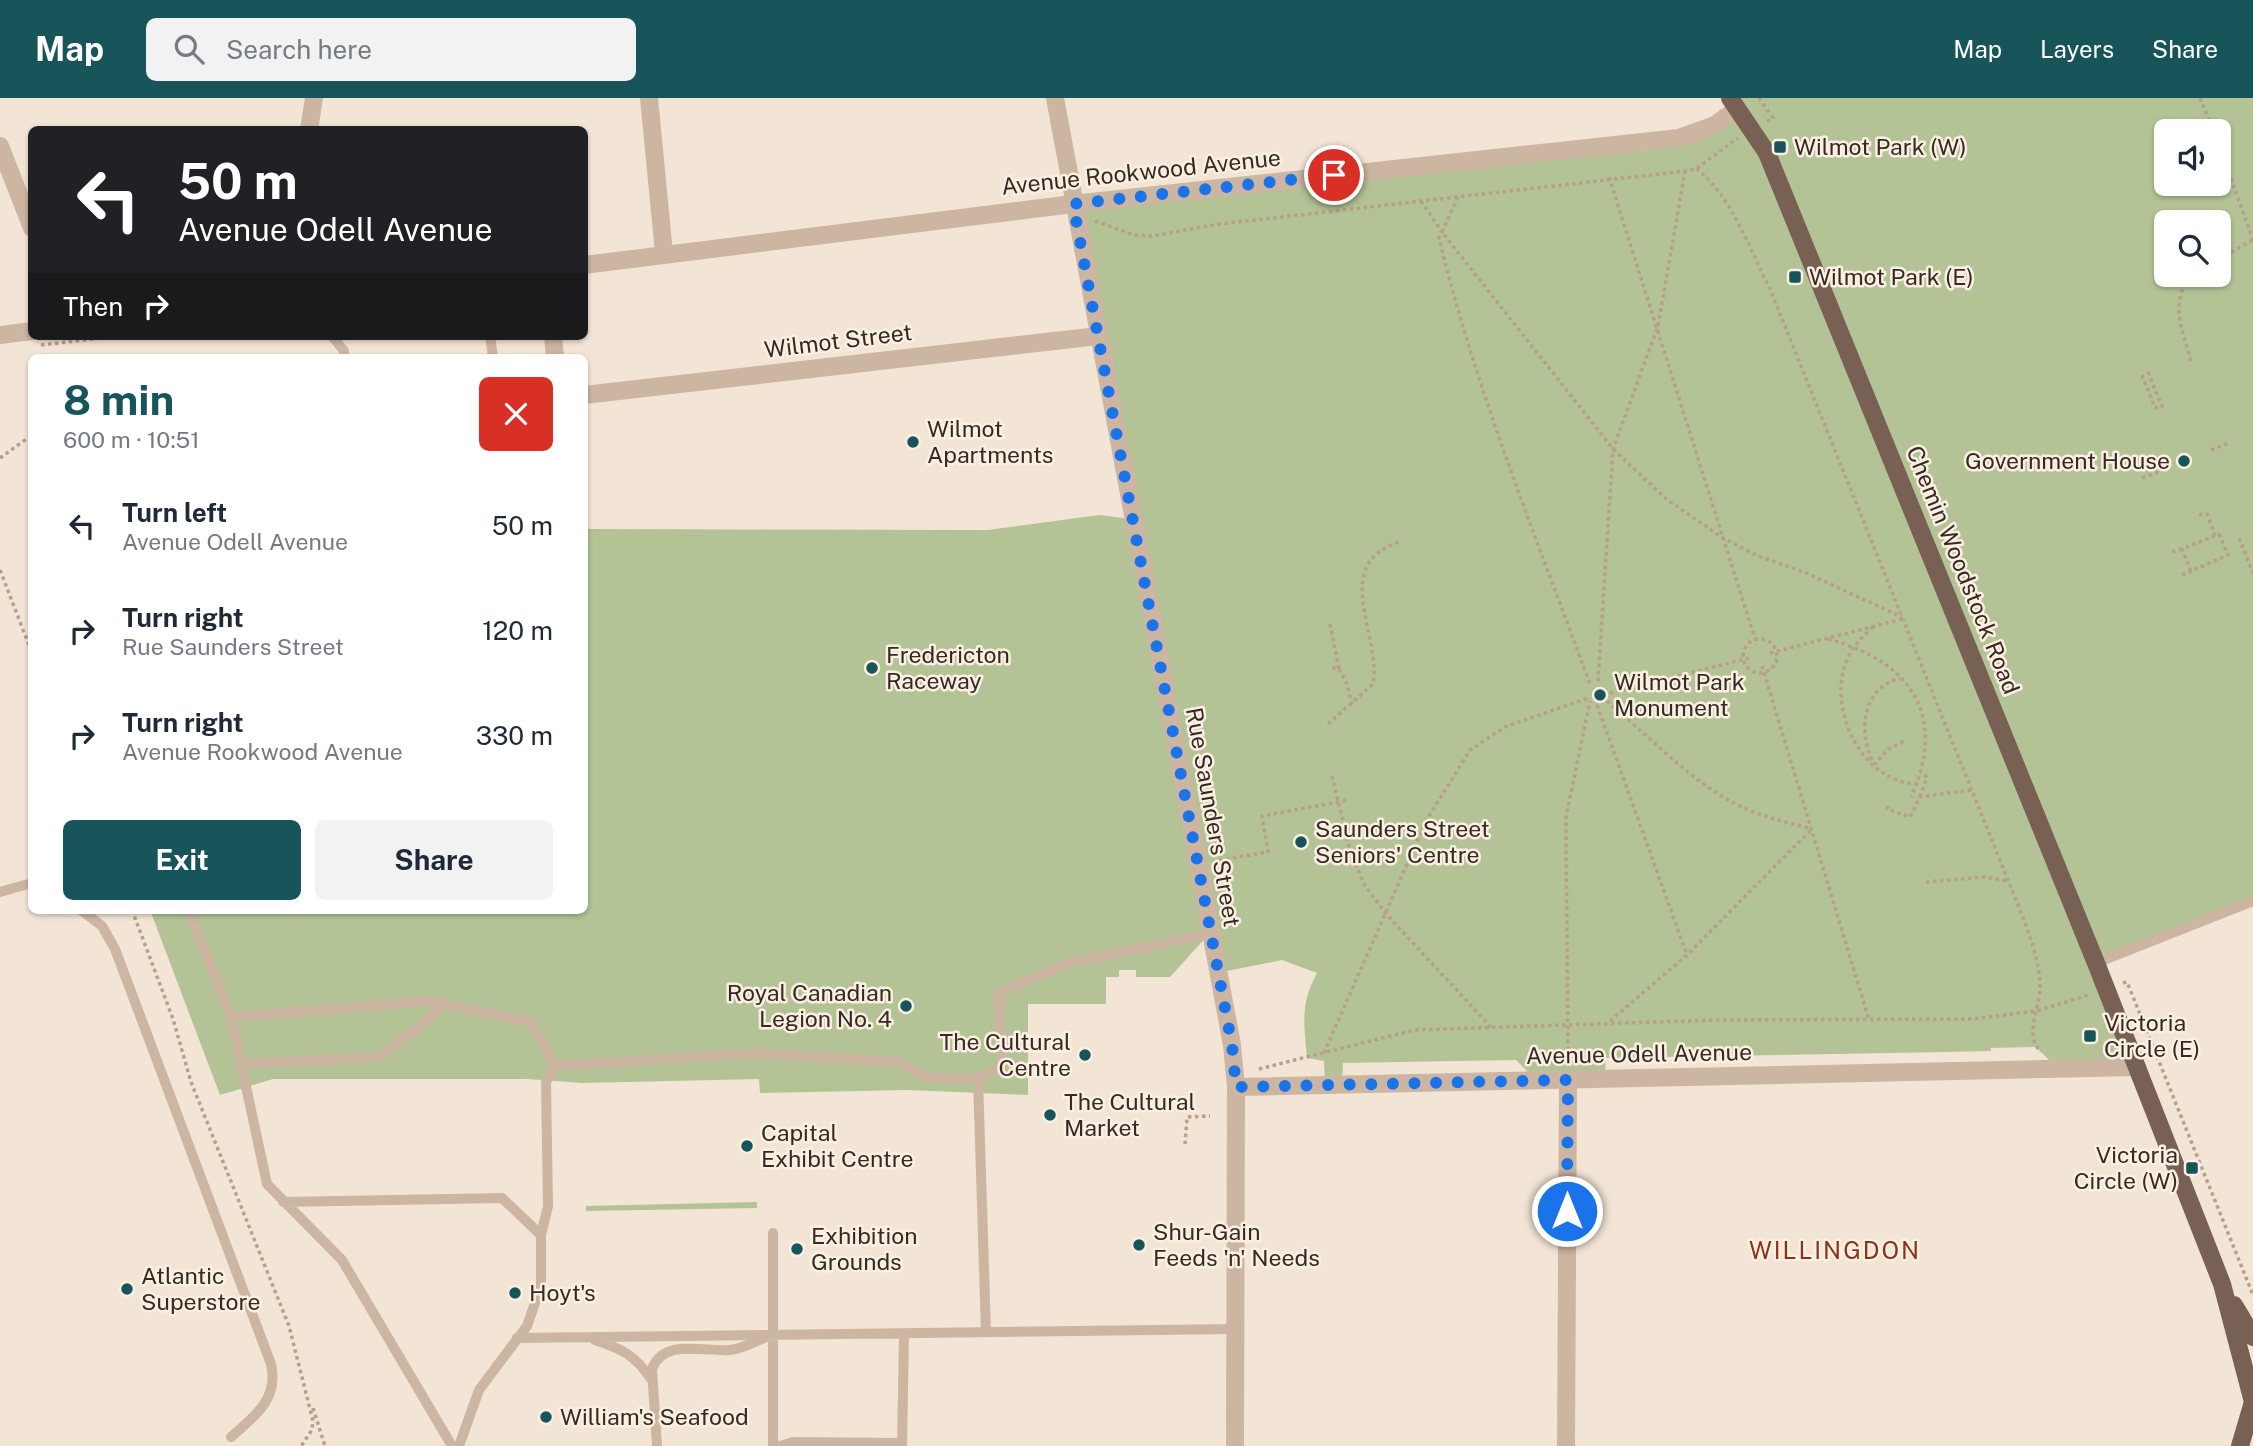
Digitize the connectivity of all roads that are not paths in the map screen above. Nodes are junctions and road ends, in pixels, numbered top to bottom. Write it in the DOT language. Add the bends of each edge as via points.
graph roads {
  1 [pos="314,98"];
  2 [pos="649,98"];
  3 [pos="1055,98"];
  4 [pos="1734,103"];
  5 [pos="310,126"];
  6 [pos="0,146"];
  7 [pos="1073,204"];
  8 [pos="28,218"];
  9 [pos="664,253"];
  10 [pos="588,264"];
  11 [pos="0,335"];
  12 [pos="1098,336"];
  13 [pos="28,338"];
  14 [pos="588,395"];
  15 [pos="28,884"];
  16 [pos="0,892"];
  17 [pos="2253,901"];
  18 [pos="86,914"];
  19 [pos="190,914"];
  20 [pos="1209,934"];
  21 [pos="2096,963"];
  22 [pos="440,1004"];
  23 [pos="231,1017"];
  24 [pos="241,1064"];
  25 [pos="555,1066"];
  26 [pos="2137,1067"];
  27 [pos="1568,1075"];
  28 [pos="978,1078"];
  29 [pos="1236,1087"];
  30 [pos="284,1202"];
  31 [pos="773,1233"];
  32 [pos="541,1236"];
  33 [pos="2222,1284"];
  34 [pos="1235,1329"];
  35 [pos="986,1332"];
  36 [pos="904,1333"];
  37 [pos="773,1335"];
  38 [pos="583,1337"];
  39 [pos="2253,1337"];
  40 [pos="517,1338"];
  41 [pos="652,1382"];
  42 [pos="2253,1436"];
  43 [pos="231,1437"];
  44 [pos="902,1444"];
  45 [pos="452,1446"];
  46 [pos="459,1446"];
  47 [pos="657,1446"];
  48 [pos="773,1446"];
  49 [pos="780,1446"];
  50 [pos="1235,1446"];
  51 [pos="1566,1446"];
  52 [pos="2240,1446"];
  1 -- 5 [label="street"];
  2 -- 9 [label="street"];
  3 -- 7 [label="street, Rue Saunders Street"];
  4 -- 7 [label="street, Avenue Rookwood Avenue" via="1715,125 1679,138"];
  4 -- 21 [label="main road, Chemin Woodstock Road" via="1767,153"];
  6 -- 8 [label="street"];
  7 -- 9 [label="street, Avenue Rookwood Avenue"];
  7 -- 12 [label="street, Rue Saunders Street"];
  9 -- 10 [label="street, Avenue Rookwood Avenue"];
  11 -- 13 [label="street"];
  12 -- 14 [label="street, Wilmot Street"];
  12 -- 20 [label="street, Rue Saunders Street"];
  15 -- 16 [label="lane"];
  17 -- 21 [label="lane"];
  18 -- 43 [label="lane" via="102,926 115,949 271,1364 273,1388 268,1399"];
  19 -- 23 [label="lane"];
  20 -- 28 [label="lane" via="1072,962 998,993 1002,1068"];
  20 -- 29 [label="street, Rue Saunders Street"];
  21 -- 26 [label="main road, Chemin Woodstock Road"];
  22 -- 23 [label="lane" via="429,1001"];
  22 -- 24 [label="lane" via="426,1022 377,1057"];
  22 -- 25 [label="lane" via="531,1022"];
  23 -- 24 [label="lane"];
  24 -- 30 [label="lane" via="267,1184"];
  25 -- 28 [label="lane" via="754,1053 899,1062 929,1079"];
  25 -- 32 [label="lane" via="546,1082 548,1206"];
  26 -- 27 [label="street, Avenue Odell Avenue"];
  26 -- 33 [label="main road, Chemin Woodstock Road"];
  27 -- 29 [label="street, Avenue Odell Avenue"];
  27 -- 51 [label="street"];
  28 -- 35 [label="lane"];
  29 -- 34 [label="street, Rue Saunders Street"];
  30 -- 32 [label="lane" via="502,1198"];
  30 -- 45 [label="lane" via="342,1260"];
  31 -- 37 [label="lane"];
  32 -- 40 [label="lane" via="541,1286 527,1326"];
  33 -- 39 [label="main road"];
  33 -- 52 [label="main road" via="2253,1402"];
  34 -- 35 [label="lane"];
  34 -- 50 [label="street, Rue Saunders Street"];
  35 -- 36 [label="lane"];
  36 -- 37 [label="lane"];
  36 -- 44 [label="lane"];
  37 -- 38 [label="lane"];
  37 -- 41 [label="lane" via="733,1350 670,1350 657,1357"];
  37 -- 48 [label="lane"];
  38 -- 40 [label="lane"];
  38 -- 41 [label="lane" via="625,1350 639,1360"];
  40 -- 46 [label="lane" via="479,1390"];
  41 -- 47 [label="lane"];
  42 -- 52 [label="main road"];
  44 -- 49 [label="lane" via="793,1442"];
}
